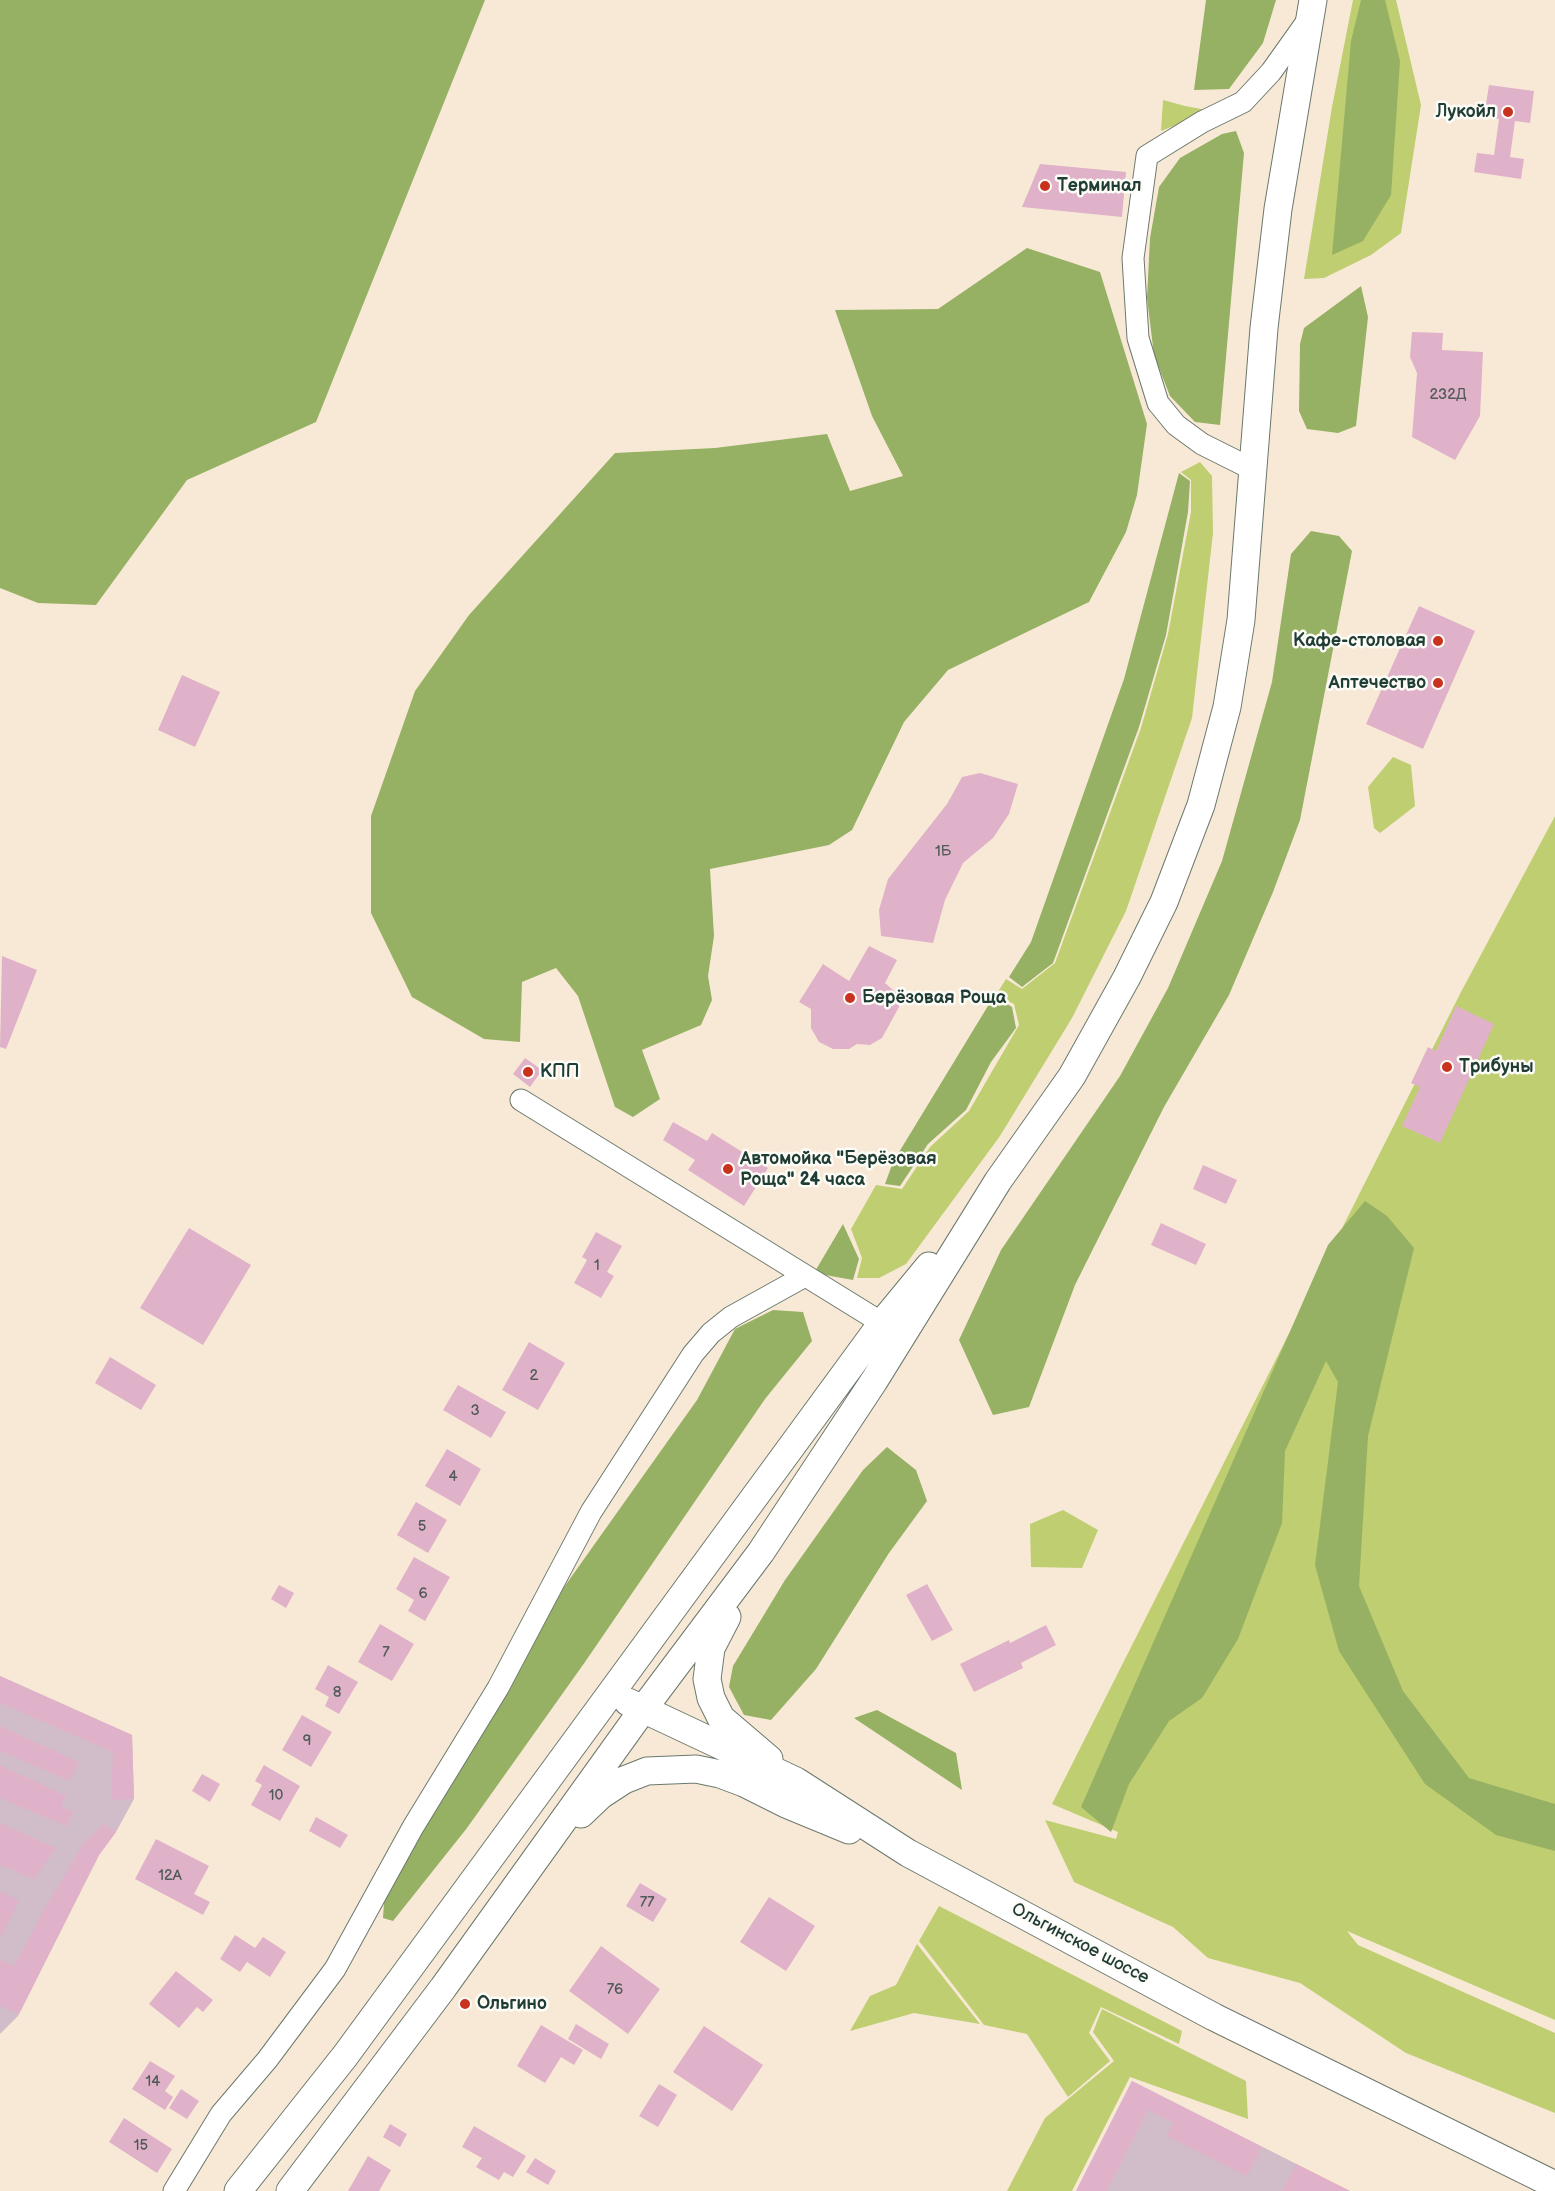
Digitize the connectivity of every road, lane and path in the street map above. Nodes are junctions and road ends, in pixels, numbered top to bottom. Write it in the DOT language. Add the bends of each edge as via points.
graph roads {
  1 [pos="1311,9"];
  2 [pos="1252,469"];
  3 [pos="522,1100"];
  4 [pos="998,1182"];
  5 [pos="805,1275"];
  6 [pos="882,1323"];
  7 [pos="761,1552"];
  8 [pos="611,1695"];
  9 [pos="644,1707"];
  10 [pos="796,1781"];
  11 [pos="541,1852"];
  12 [pos="908,1853"];
  13 [pos="1555,2185"];
  14 [pos="174,2191"];
  15 [pos="238,2191"];
  16 [pos="290,2191"];
  1 -- 2 [label="main road" via="1278,209"];
  1 -- 2 [label="street" via="1272,72 1243,102 1147,156 1133,258 1138,338 1158,403 1176,425 1202,444"];
  2 -- 4 [label="main road" via="1241,620 1227,707 1201,805 1164,902 1127,977 1072,1076"];
  3 -- 5 [label="street"];
  4 -- 6 [label="main road"];
  4 -- 7 [label="main road"];
  5 -- 6 [label="street"];
  5 -- 14 [label="street" via="731,1317 693,1354 591,1512 504,1678 413,1827 335,1969 221,2114"];
  6 -- 8 [label="main road"];
  7 -- 9 [label="main road"];
  7 -- 10 [label="main road" via="711,1648 707,1679 721,1718"];
  8 -- 9 [label="main road, Ольгинское шоссе"];
  8 -- 15 [label="main road" via="345,2056"];
  9 -- 10 [label="main road, Ольгинское шоссе"];
  9 -- 11 [label="main road"];
  10 -- 12 [label="main road, Ольгинское шоссе"];
  11 -- 12 [label="main road" via="601,1794 624,1780 647,1771 696,1769 720,1774"];
  11 -- 16 [label="main road"];
  12 -- 13 [label="main road, Ольгинское шоссе" via="1214,2017"];
}
